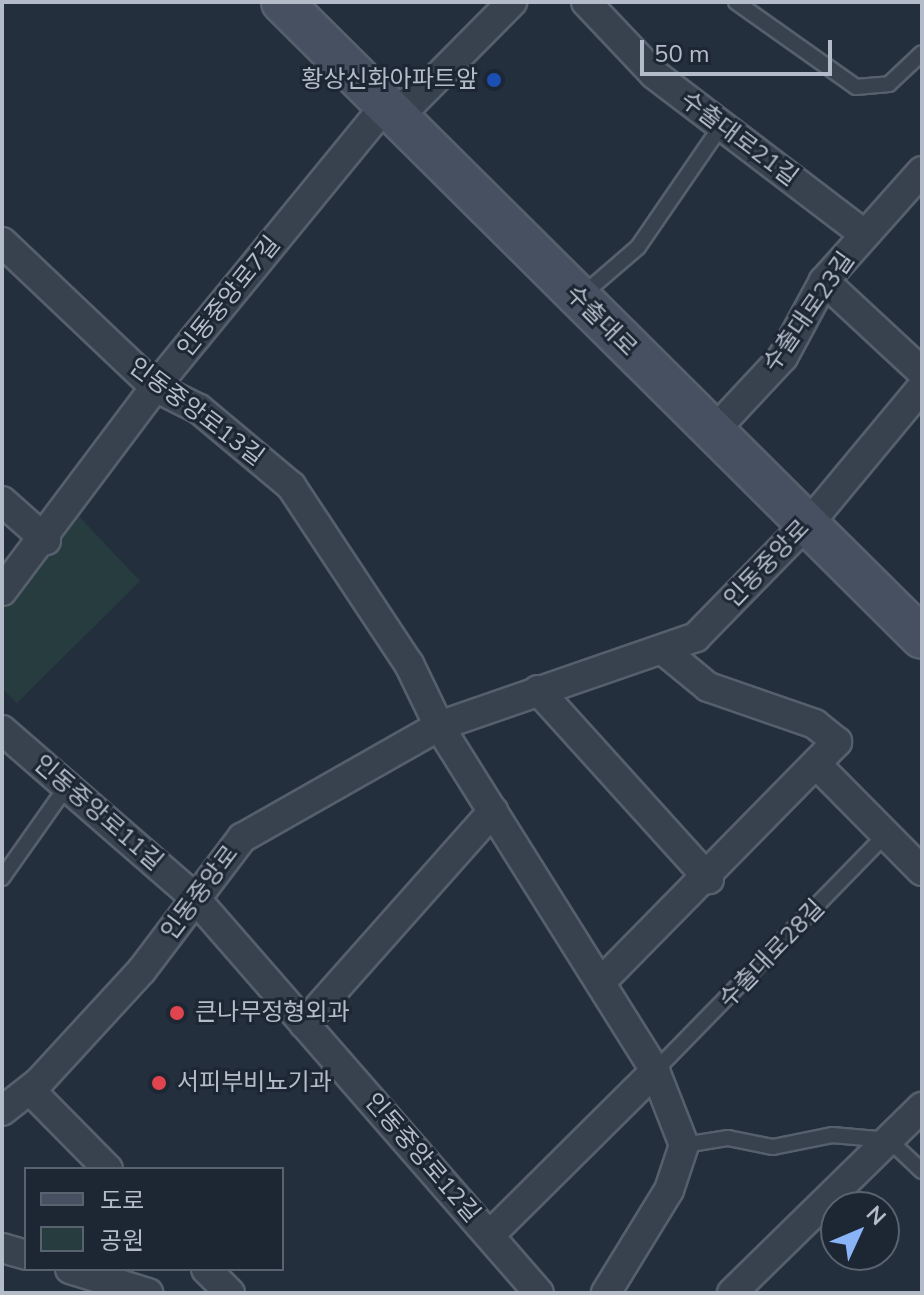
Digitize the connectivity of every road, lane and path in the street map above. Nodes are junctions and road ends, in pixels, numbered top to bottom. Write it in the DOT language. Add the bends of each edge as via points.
graph roads {
  1 [pos="282,2"];
  2 [pos="312,2"];
  3 [pos="512,2"];
  4 [pos="586,2"];
  5 [pos="736,2"];
  6 [pos="922,53"];
  7 [pos="399,104"];
  8 [pos="722,125"];
  9 [pos="922,171"];
  10 [pos="865,235"];
  11 [pos="2,242"];
  12 [pos="824,281"];
  13 [pos="594,285"];
  14 [pos="922,372"];
  15 [pos="155,387"];
  16 [pos="922,387"];
  17 [pos="727,417"];
  18 [pos="2,501"];
  19 [pos="813,517"];
  20 [pos="46,540"];
  21 [pos="2,591"];
  22 [pos="922,607"];
  23 [pos="922,638"];
  24 [pos="663,650"];
  25 [pos="538,690"];
  26 [pos="439,726"];
  27 [pos="2,730"];
  28 [pos="817,765"];
  29 [pos="67,786"];
  30 [pos="493,811"];
  31 [pos="886,834"];
  32 [pos="922,871"];
  33 [pos="2,878"];
  34 [pos="709,879"];
  35 [pos="194,897"];
  36 [pos="601,982"];
  37 [pos="304,1024"];
  38 [pos="655,1071"];
  39 [pos="30,1090"];
  40 [pos="922,1107"];
  41 [pos="2,1111"];
  42 [pos="889,1140"];
  43 [pos="684,1145"];
  44 [pos="106,1167"];
  45 [pos="922,1171"];
  46 [pos="490,1235"];
  47 [pos="2,1248"];
  48 [pos="24,1254"];
  49 [pos="76,1271"];
  50 [pos="208,1271"];
  51 [pos="148,1293"];
  52 [pos="230,1293"];
  53 [pos="539,1293"];
  54 [pos="606,1293"];
  55 [pos="732,1293"];
  1 -- 7 [label="street, 수출대로"];
  2 -- 7 [label="street, 수출대로"];
  3 -- 7 [label="street"];
  4 -- 8 [label="street, 수출대로21길" via="654,74"];
  5 -- 6 [label="lane" via="780,40 856,87 889,84"];
  7 -- 13 [label="street, 수출대로"];
  7 -- 15 [label="street, 인동중앙로7길"];
  7 -- 19 [label="street, 수출대로"];
  8 -- 10 [label="street, 수출대로21길"];
  8 -- 13 [label="lane" via="638,247"];
  9 -- 10 [label="street, 수출대로23길"];
  10 -- 12 [label="street, 수출대로23길"];
  11 -- 15 [label="street, 인동중앙로13길"];
  12 -- 14 [label="street"];
  12 -- 17 [label="street, 수출대로23길" via="783,357"];
  13 -- 17 [label="street, 수출대로"];
  15 -- 20 [label="street, 인동중앙로7길"];
  15 -- 26 [label="street, 인동중앙로13길" via="199,409 291,486 409,664"];
  16 -- 19 [label="street, 인동중앙로"];
  17 -- 19 [label="street, 수출대로"];
  18 -- 20 [label="street"];
  19 -- 22 [label="street, 수출대로"];
  19 -- 23 [label="street, 수출대로"];
  19 -- 24 [label="street, 인동중앙로" via="705,629"];
  20 -- 21 [label="street, 인동중앙로7길"];
  24 -- 25 [label="street, 인동중앙로"];
  24 -- 28 [label="street" via="708,687 815,724 837,742"];
  25 -- 26 [label="street, 인동중앙로"];
  25 -- 34 [label="street"];
  26 -- 30 [label="street"];
  26 -- 35 [label="street, 인동중앙로" via="242,838"];
  27 -- 29 [label="street, 인동중앙로11길"];
  28 -- 31 [label="street"];
  28 -- 34 [label="street"];
  29 -- 33 [label="lane"];
  29 -- 35 [label="street, 인동중앙로11길"];
  30 -- 36 [label="street"];
  30 -- 37 [label="street"];
  31 -- 32 [label="street"];
  31 -- 38 [label="lane, 수출대로28길"];
  34 -- 36 [label="street"];
  35 -- 37 [label="street, 인동중앙로12길"];
  35 -- 39 [label="street, 인동중앙로" via="142,970"];
  36 -- 38 [label="street"];
  37 -- 46 [label="street, 인동중앙로12길"];
  38 -- 43 [label="street"];
  38 -- 46 [label="street"];
  39 -- 41 [label="street, 인동중앙로"];
  39 -- 44 [label="street"];
  40 -- 42 [label="street"];
  42 -- 43 [label="lane" via="832,1135 773,1147 728,1138"];
  42 -- 45 [label="lane"];
  42 -- 55 [label="street"];
  43 -- 54 [label="street" via="669,1190"];
  46 -- 53 [label="street, 인동중앙로12길"];
  47 -- 48 [label="street"];
  49 -- 51 [label="street"];
  50 -- 52 [label="street"];
}
